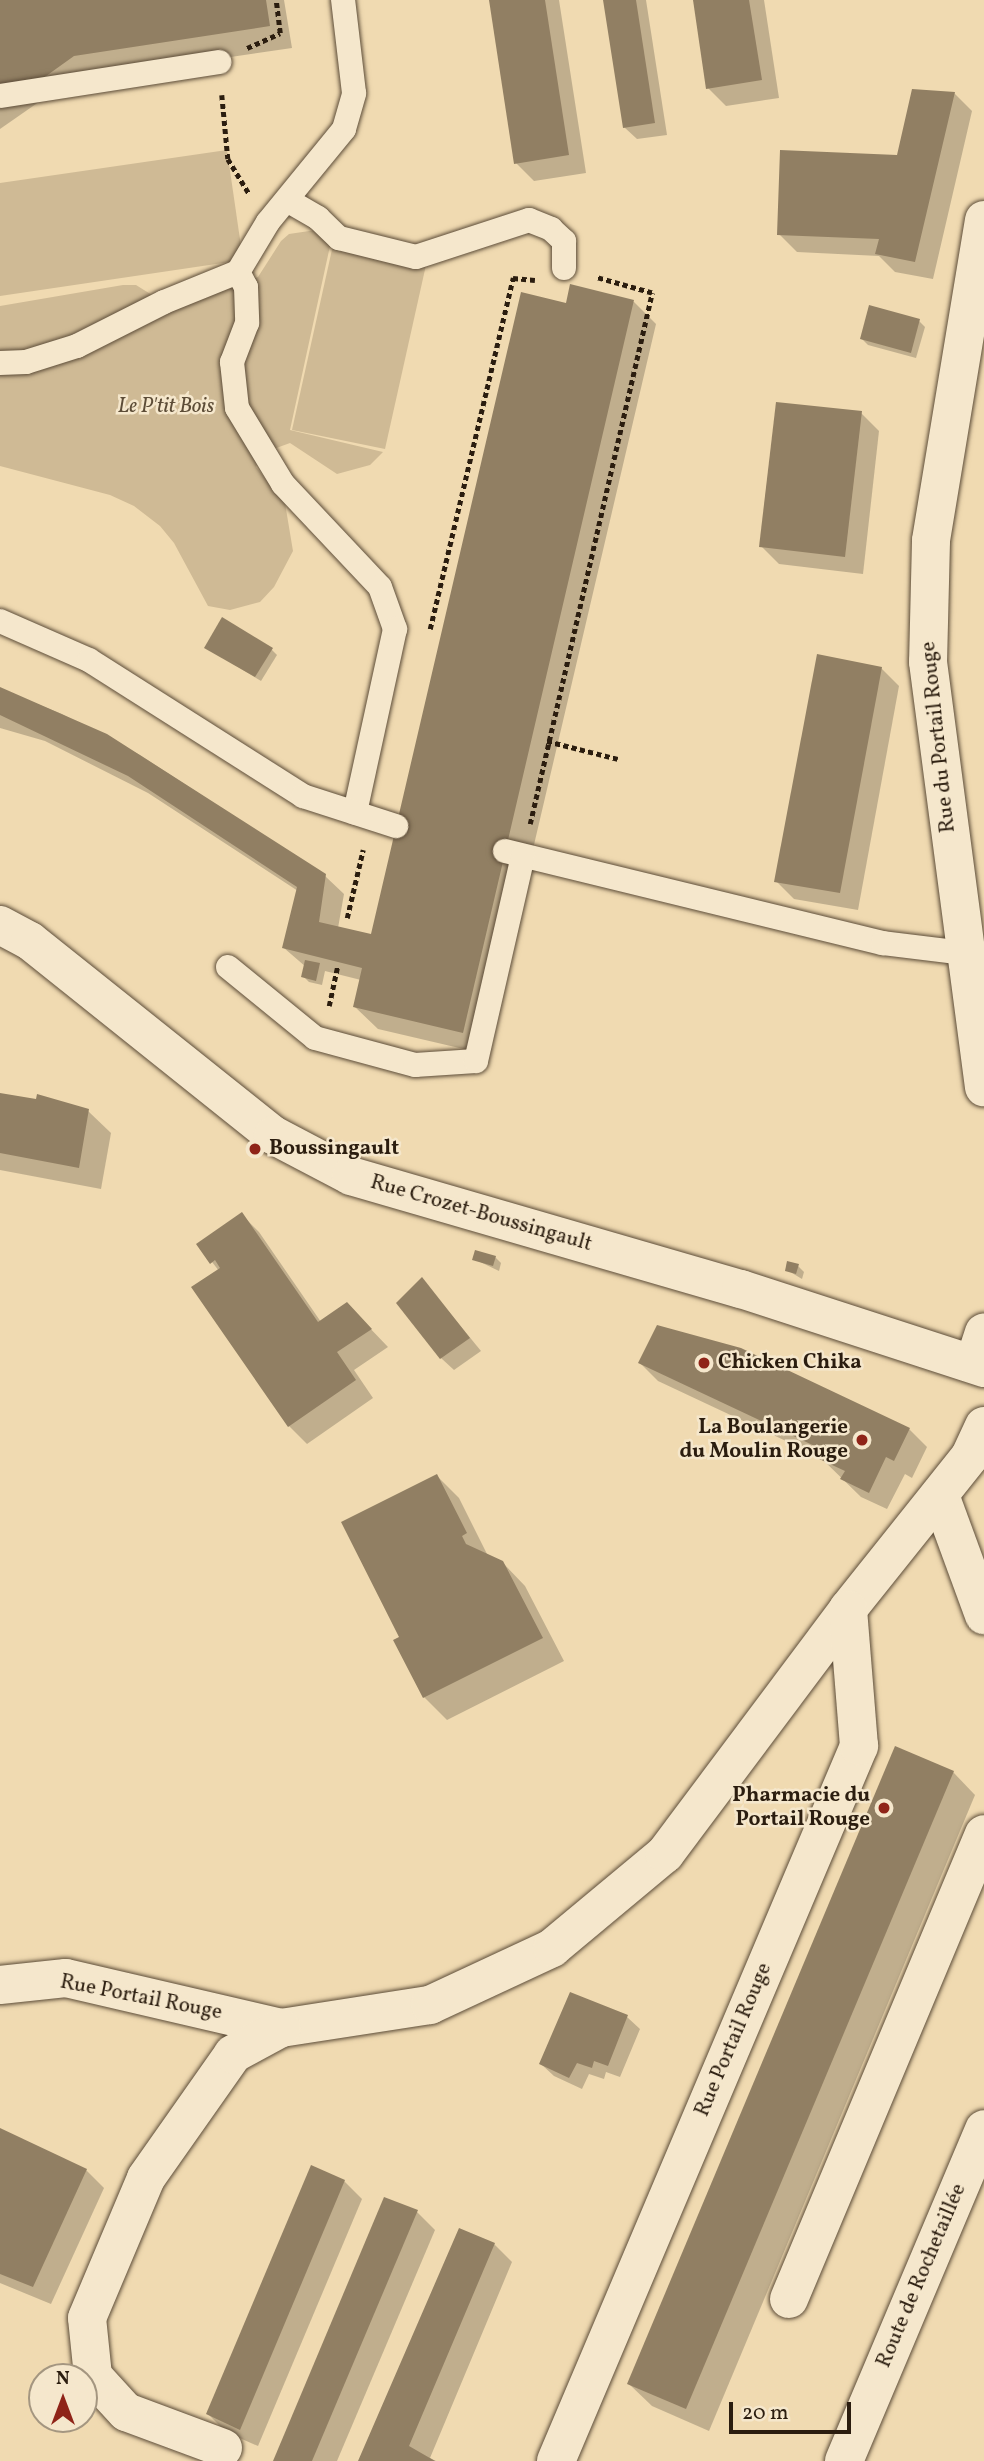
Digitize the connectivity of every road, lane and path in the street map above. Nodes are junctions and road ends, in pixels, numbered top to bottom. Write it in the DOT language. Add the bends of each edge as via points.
graph roads {
  1 [pos="276,0"];
  2 [pos="343,0"];
  3 [pos="219,62"];
  4 [pos="0,96"];
  5 [pos="287,200"];
  6 [pos="984,220"];
  7 [pos="268,222"];
  8 [pos="574,271"];
  9 [pos="238,272"];
  10 [pos="0,363"];
  11 [pos="0,621"];
  12 [pos="429,634"];
  13 [pos="547,741"];
  14 [pos="618,759"];
  15 [pos="533,807"];
  16 [pos="363,816"];
  17 [pos="396,826"];
  18 [pos="347,918"];
  19 [pos="0,925"];
  20 [pos="965,953"];
  21 [pos="228,967"];
  22 [pos="337,967"];
  23 [pos="329,1009"];
  24 [pos="984,1087"];
  25 [pos="981,1355"];
  26 [pos="984,1426"];
  27 [pos="940,1495"];
  28 [pos="848,1609"];
  29 [pos="984,1615"];
  30 [pos="984,1834"];
  31 [pos="0,1985"];
  32 [pos="281,2028"];
  33 [pos="984,2129"];
  34 [pos="789,2299"];
  35 [pos="223,2448"];
  36 [pos="556,2461"];
  37 [pos="844,2461"];
  1 -- 3 [label="path" via="280,33"];
  2 -- 5 [label="lane" via="354,93 344,129"];
  3 -- 4 [label="lane"];
  3 -- 7 [label="path" via="228,159"];
  5 -- 7 [label="lane"];
  5 -- 8 [label="lane" via="318,218 339,238 416,257 529,220 551,229 564,241"];
  6 -- 20 [label="street, Rue du Portail Rouge" via="931,541 928,662"];
  7 -- 9 [label="lane"];
  8 -- 12 [label="path" via="556,281 513,278"];
  8 -- 13 [label="path" via="652,293"];
  9 -- 10 [label="lane" via="164,302 78,346 26,362"];
  9 -- 16 [label="lane" via="246,287 247,323 232,362 237,408 282,484 380,587 395,629"];
  11 -- 16 [label="lane" via="89,660 303,796"];
  13 -- 14 [label="path"];
  13 -- 15 [label="path"];
  16 -- 17 [label="lane"];
  16 -- 18 [label="path"];
  19 -- 25 [label="street, Rue Crozet-Boussingault" via="30,942 274,1135 351,1176"];
  20 -- 21 [label="lane" via="883,943 514,854 476,1061 415,1065 316,1038"];
  20 -- 24 [label="street, Rue du Portail Rouge"];
  22 -- 23 [label="path"];
  26 -- 27 [label="street, Rue Portail Rouge" via="970,1456"];
  27 -- 28 [label="street, Rue Portail Rouge"];
  27 -- 29 [label="street"];
  28 -- 32 [label="street, Rue Portail Rouge" via="665,1854 552,1948 430,2005"];
  28 -- 36 [label="street, Rue Portail Rouge" via="859,1746"];
  30 -- 34 [label="street"];
  31 -- 32 [label="street, Rue Portail Rouge" via="66,1978"];
  32 -- 35 [label="street, Rue Portail Rouge" via="233,2054 146,2178 86,2318 93,2376 126,2412"];
  33 -- 37 [label="street, Route de Rochetaillée"];
}
